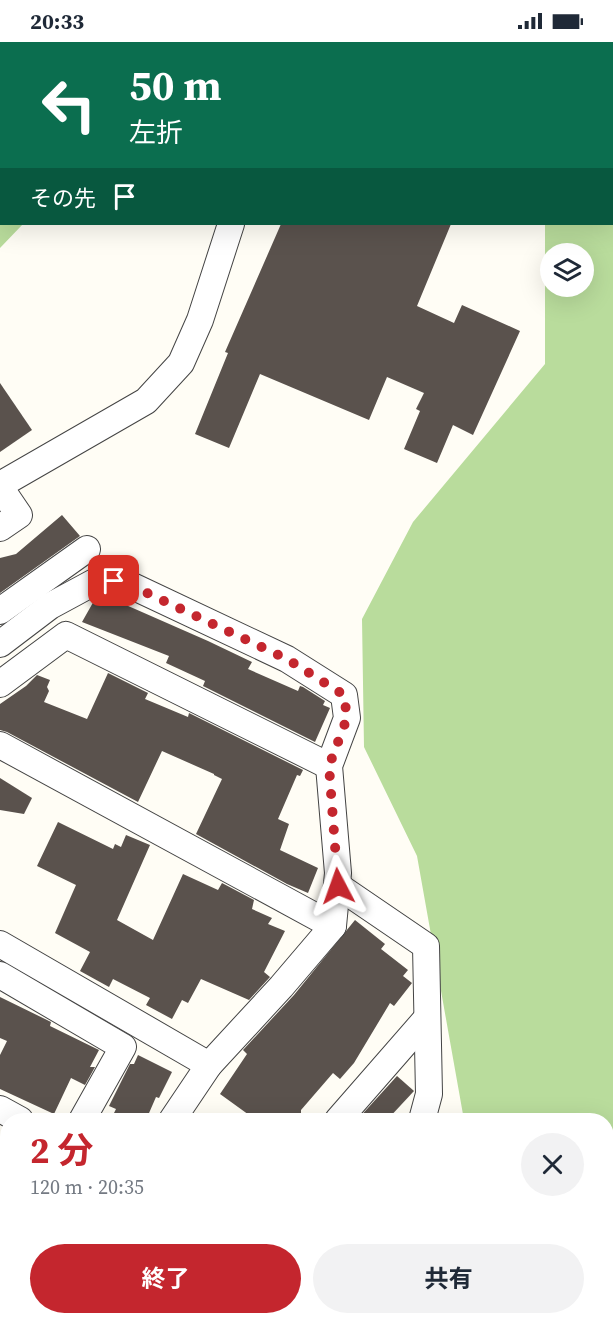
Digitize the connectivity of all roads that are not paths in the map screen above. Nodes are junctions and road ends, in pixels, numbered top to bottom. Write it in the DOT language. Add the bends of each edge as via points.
graph roads {
  1 [pos="231,225"];
  2 [pos="0,486"];
  3 [pos="0,528"];
  4 [pos="87,549"];
  5 [pos="0,611"];
  6 [pos="0,644"];
  7 [pos="0,684"];
  8 [pos="0,745"];
  9 [pos="329,766"];
  10 [pos="338,886"];
  11 [pos="333,926"];
  12 [pos="0,944"];
  13 [pos="0,975"];
  14 [pos="427,1018"];
  15 [pos="209,1065"];
  16 [pos="86,1113"];
  17 [pos="177,1113"];
  18 [pos="344,1113"];
  19 [pos="424,1113"];
  1 -- 2 [label="street" via="200,320 181,363 146,401"];
  2 -- 3 [label="street" via="19,515"];
  4 -- 5 [label="street"];
  6 -- 9 [label="street" via="50,606 100,579 128,584 287,659 344,695 347,718"];
  7 -- 9 [label="street" via="66,635"];
  8 -- 11 [label="street"];
  9 -- 10 [label="street"];
  10 -- 11 [label="street"];
  10 -- 14 [label="street" via="426,946"];
  11 -- 15 [label="street"];
  12 -- 15 [label="street"];
  13 -- 16 [label="street" via="123,1047"];
  14 -- 18 [label="street"];
  14 -- 19 [label="street" via="429,1094"];
  15 -- 17 [label="street"];
}
